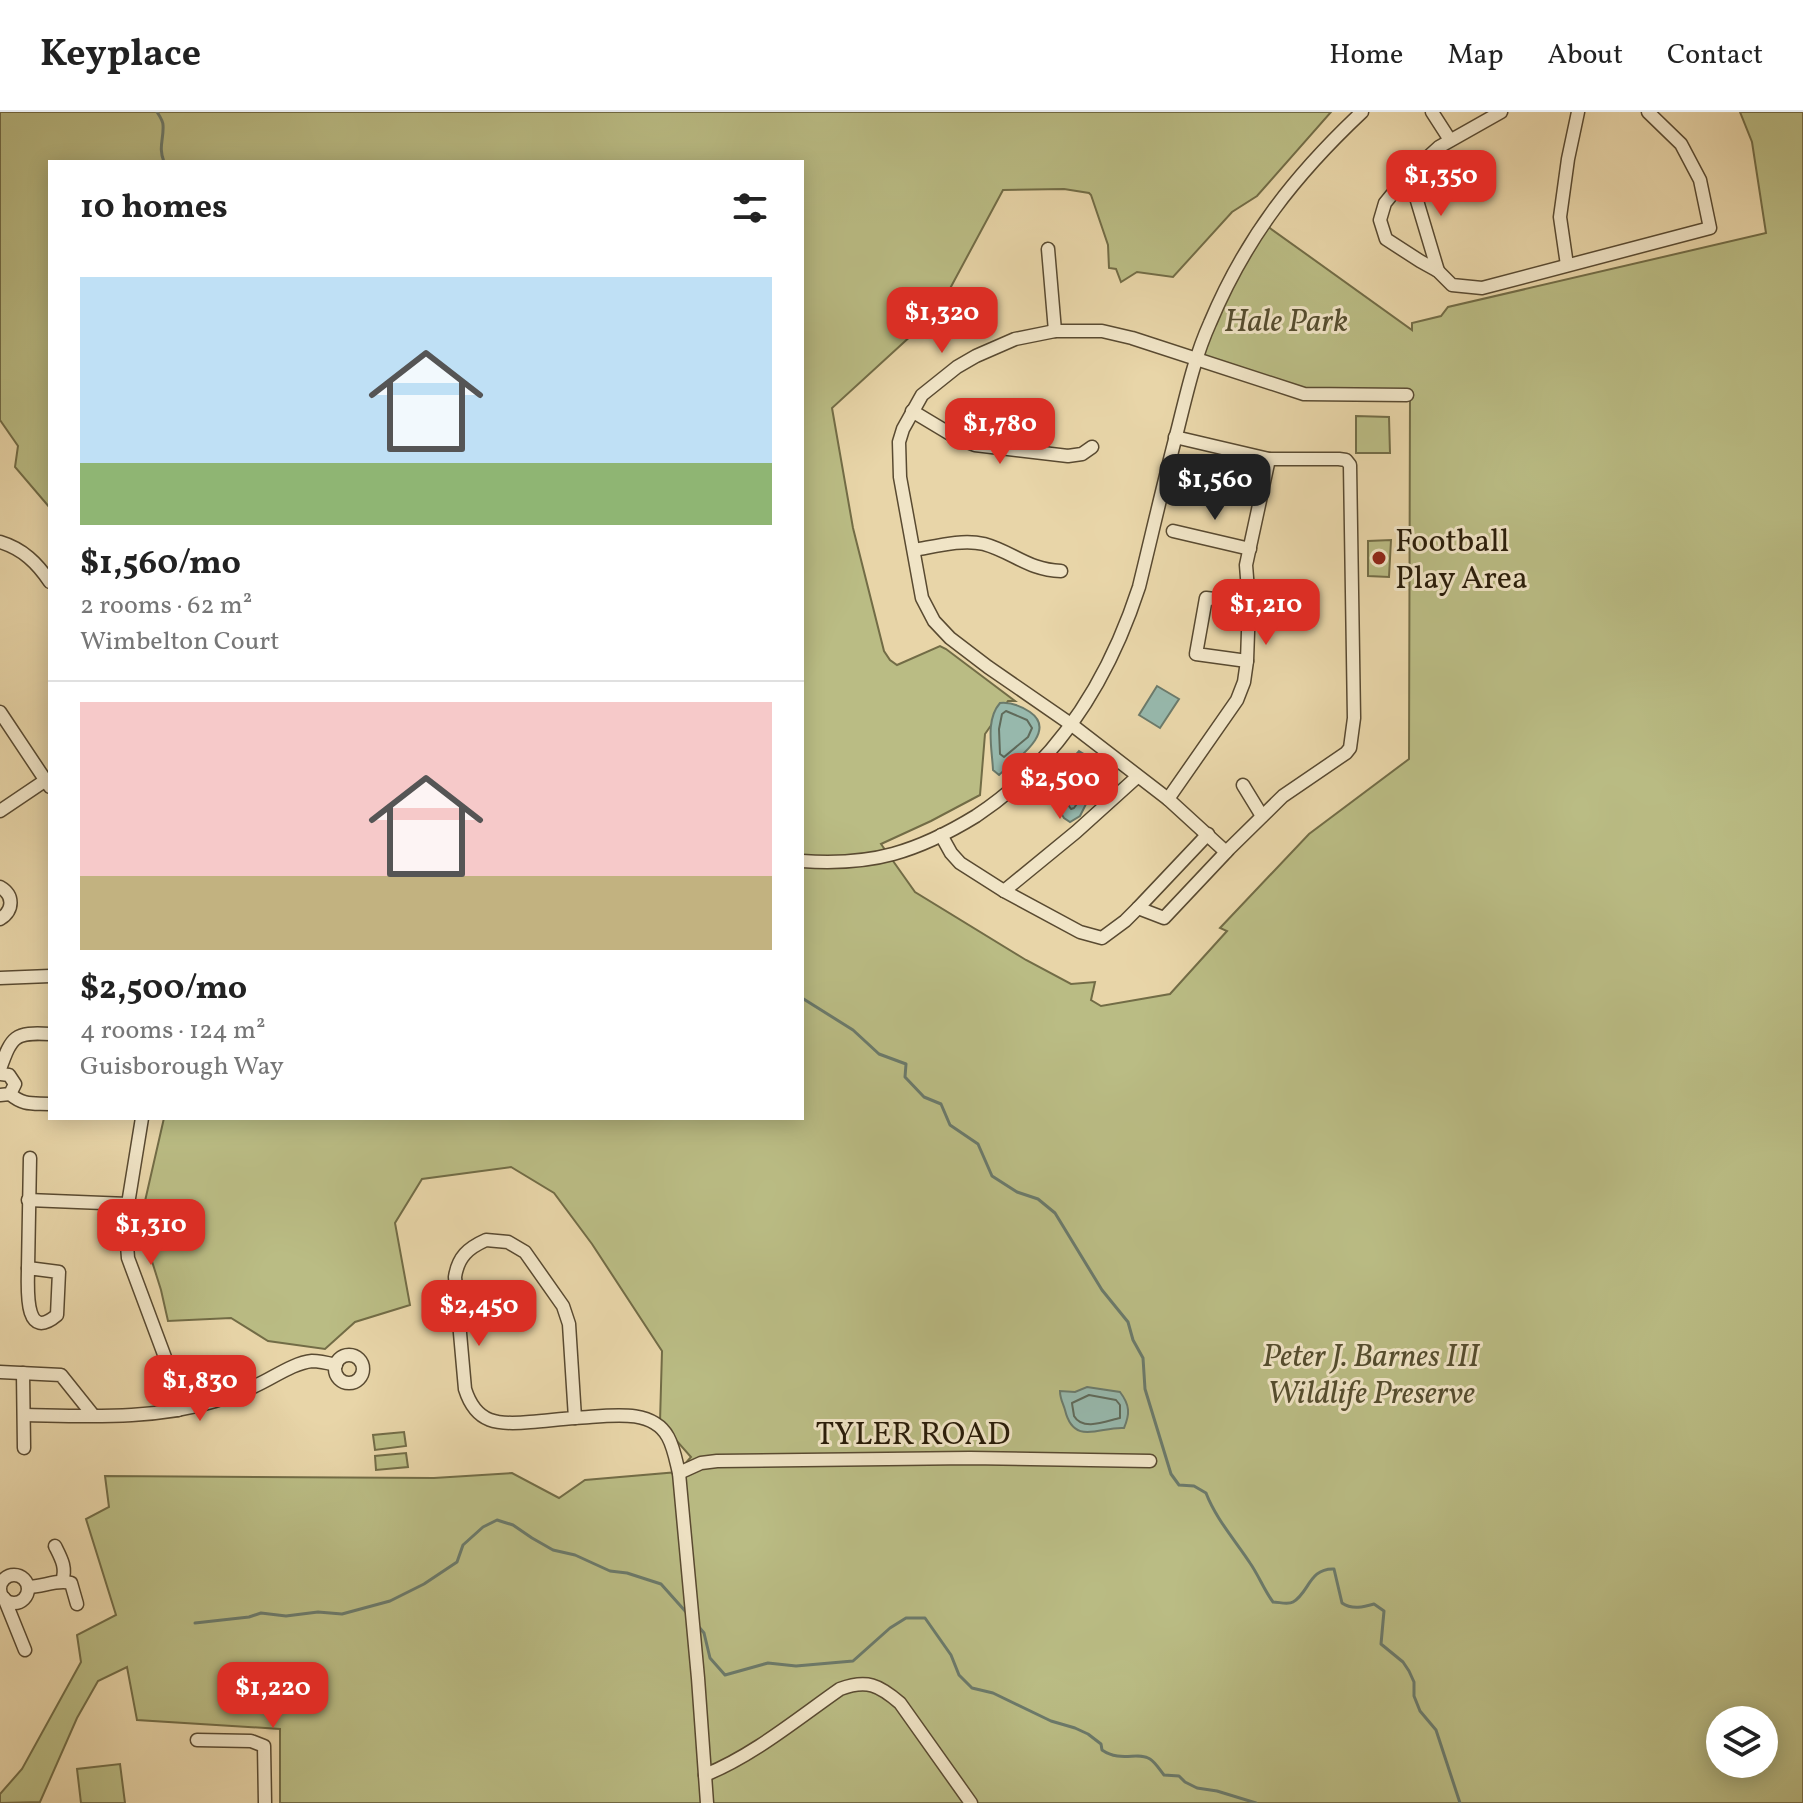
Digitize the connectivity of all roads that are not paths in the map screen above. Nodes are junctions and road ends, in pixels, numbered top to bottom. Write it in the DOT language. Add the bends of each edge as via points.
graph roads {
  1 [pos="1362,112"];
  2 [pos="1432,112"];
  3 [pos="1501,112"];
  4 [pos="1578,112"];
  5 [pos="1648,112"];
  6 [pos="1450,140"];
  7 [pos="1411,173"];
  8 [pos="1048,249"];
  9 [pos="1567,265"];
  10 [pos="1438,271"];
  11 [pos="1055,331"];
  12 [pos="1196,360"];
  13 [pos="1407,395"];
  14 [pos="912,411"];
  15 [pos="1175,437"];
  16 [pos="1092,447"];
  17 [pos="1269,459"];
  18 [pos="1173,531"];
  19 [pos="0,542"];
  20 [pos="1250,549"];
  21 [pos="915,550"];
  22 [pos="1061,571"];
  23 [pos="48,580"];
  24 [pos="1249,603"];
  25 [pos="1247,661"];
  26 [pos="0,712"];
  27 [pos="1072,725"];
  28 [pos="1137,777"];
  29 [pos="48,783"];
  30 [pos="1243,785"];
  31 [pos="1168,799"];
  32 [pos="0,811"];
  33 [pos="1262,816"];
  34 [pos="1208,834"];
  35 [pos="941,835"];
  36 [pos="1226,852"];
  37 [pos="804,861"];
  38 [pos="0,887"];
  39 [pos="1004,891"];
  40 [pos="1138,908"];
  41 [pos="0,919"];
  42 [pos="48,976"];
  43 [pos="0,978"];
  44 [pos="48,1034"];
  45 [pos="0,1072"];
  46 [pos="5,1095"];
  47 [pos="48,1104"];
  48 [pos="142,1120"];
  49 [pos="30,1158"];
  50 [pos="28,1200"];
  51 [pos="128,1204"];
  52 [pos="28,1268"];
  53 [pos="336,1365"];
  54 [pos="0,1372"];
  55 [pos="23,1373"];
  56 [pos="178,1410"];
  57 [pos="25,1415"];
  58 [pos="93,1415"];
  59 [pos="575,1418"];
  60 [pos="24,1448"];
  61 [pos="1150,1461"];
  62 [pos="679,1473"];
  63 [pos="55,1546"];
  64 [pos="62,1581"];
  65 [pos="28,1587"];
  66 [pos="2,1600"];
  67 [pos="77,1604"];
  68 [pos="25,1650"];
  69 [pos="197,1740"];
  70 [pos="705,1775"];
  71 [pos="265,1803"];
  72 [pos="707,1803"];
  73 [pos="971,1803"];
  1 -- 12 [label="street" via="1313,159 1263,224 1223,292"];
  2 -- 6 [label="street"];
  3 -- 6 [label="street"];
  4 -- 9 [label="street" via="1560,217"];
  5 -- 9 [label="street" via="1681,144 1700,180 1710,228"];
  6 -- 7 [label="street"];
  7 -- 10 [label="street"];
  7 -- 10 [label="street" via="1385,203 1380,220 1386,239"];
  8 -- 11 [label="street"];
  9 -- 10 [label="street" via="1482,288 1452,285"];
  11 -- 12 [label="street" via="1102,331"];
  11 -- 14 [label="street" via="1015,339 976,356 939,380"];
  12 -- 13 [label="street" via="1304,394"];
  12 -- 15 [label="street"];
  14 -- 16 [label="street" via="975,445 1068,456"];
  14 -- 21 [label="street" via="898,460"];
  15 -- 17 [label="street"];
  15 -- 27 [label="street" via="1128,620"];
  17 -- 20 [label="street"];
  17 -- 33 [label="street" via="1339,459 1350,465 1354,718 1346,753"];
  18 -- 20 [label="street"];
  19 -- 23 [label="street" via="30,557"];
  20 -- 24 [label="street"];
  21 -- 22 [label="street" via="982,544 1034,567"];
  21 -- 27 [label="street" via="922,598 934,621 988,667"];
  24 -- 25 [label="street"];
  24 -- 25 [label="street" via="1206,598 1196,654"];
  25 -- 31 [label="street" via="1237,700"];
  26 -- 29 [label="street"];
  27 -- 28 [label="street"];
  27 -- 35 [label="street" via="1018,785"];
  28 -- 31 [label="street"];
  28 -- 39 [label="street"];
  29 -- 32 [label="street"];
  30 -- 33 [label="street"];
  31 -- 34 [label="street"];
  33 -- 36 [label="street"];
  34 -- 36 [label="street"];
  34 -- 40 [label="street"];
  35 -- 37 [label="street" via="870,859"];
  35 -- 39 [label="street" via="960,863"];
  36 -- 40 [label="street" via="1164,918"];
  38 -- 41 [label="street" via="11,905"];
  39 -- 40 [label="street" via="1080,932 1102,938"];
  42 -- 43 [label="street"];
  44 -- 45 [label="street" via="19,1036"];
  45 -- 46 [label="street" via="14,1081"];
  46 -- 47 [label="street" via="19,1102"];
  48 -- 51 [label="street"];
  49 -- 50 [label="street"];
  50 -- 51 [label="street"];
  50 -- 52 [label="street"];
  51 -- 56 [label="street" via="128,1258 175,1384"];
  52 -- 52 [label="street" via="28,1311 33,1319 46,1322 57,1315 59,1272"];
  53 -- 56 [label="street" via="310,1361 239,1392"];
  54 -- 55 [label="street"];
  55 -- 57 [label="street"];
  55 -- 58 [label="street" via="61,1375"];
  56 -- 58 [label="street"];
  57 -- 58 [label="street"];
  57 -- 60 [label="street"];
  59 -- 59 [label="street" via="510,1424 488,1419 473,1407 465,1389 455,1277 469,1248 486,1240 518,1247 558,1298 569,1324"];
  59 -- 62 [label="street" via="649,1420 667,1435"];
  61 -- 62 [label="street, TYLER ROAD" via="717,1461"];
  62 -- 70 [label="street"];
  63 -- 64 [label="street" via="64,1567"];
  64 -- 65 [label="street"];
  64 -- 67 [label="street" via="71,1583"];
  65 -- 66 [label="street" via="21,1602"];
  65 -- 66 [label="street" via="24,1579 10,1576 1,1586"];
  66 -- 68 [label="street"];
  69 -- 71 [label="street" via="264,1746"];
  70 -- 72 [label="street"];
  70 -- 73 [label="street" via="855,1683 885,1690 900,1703"];
}
